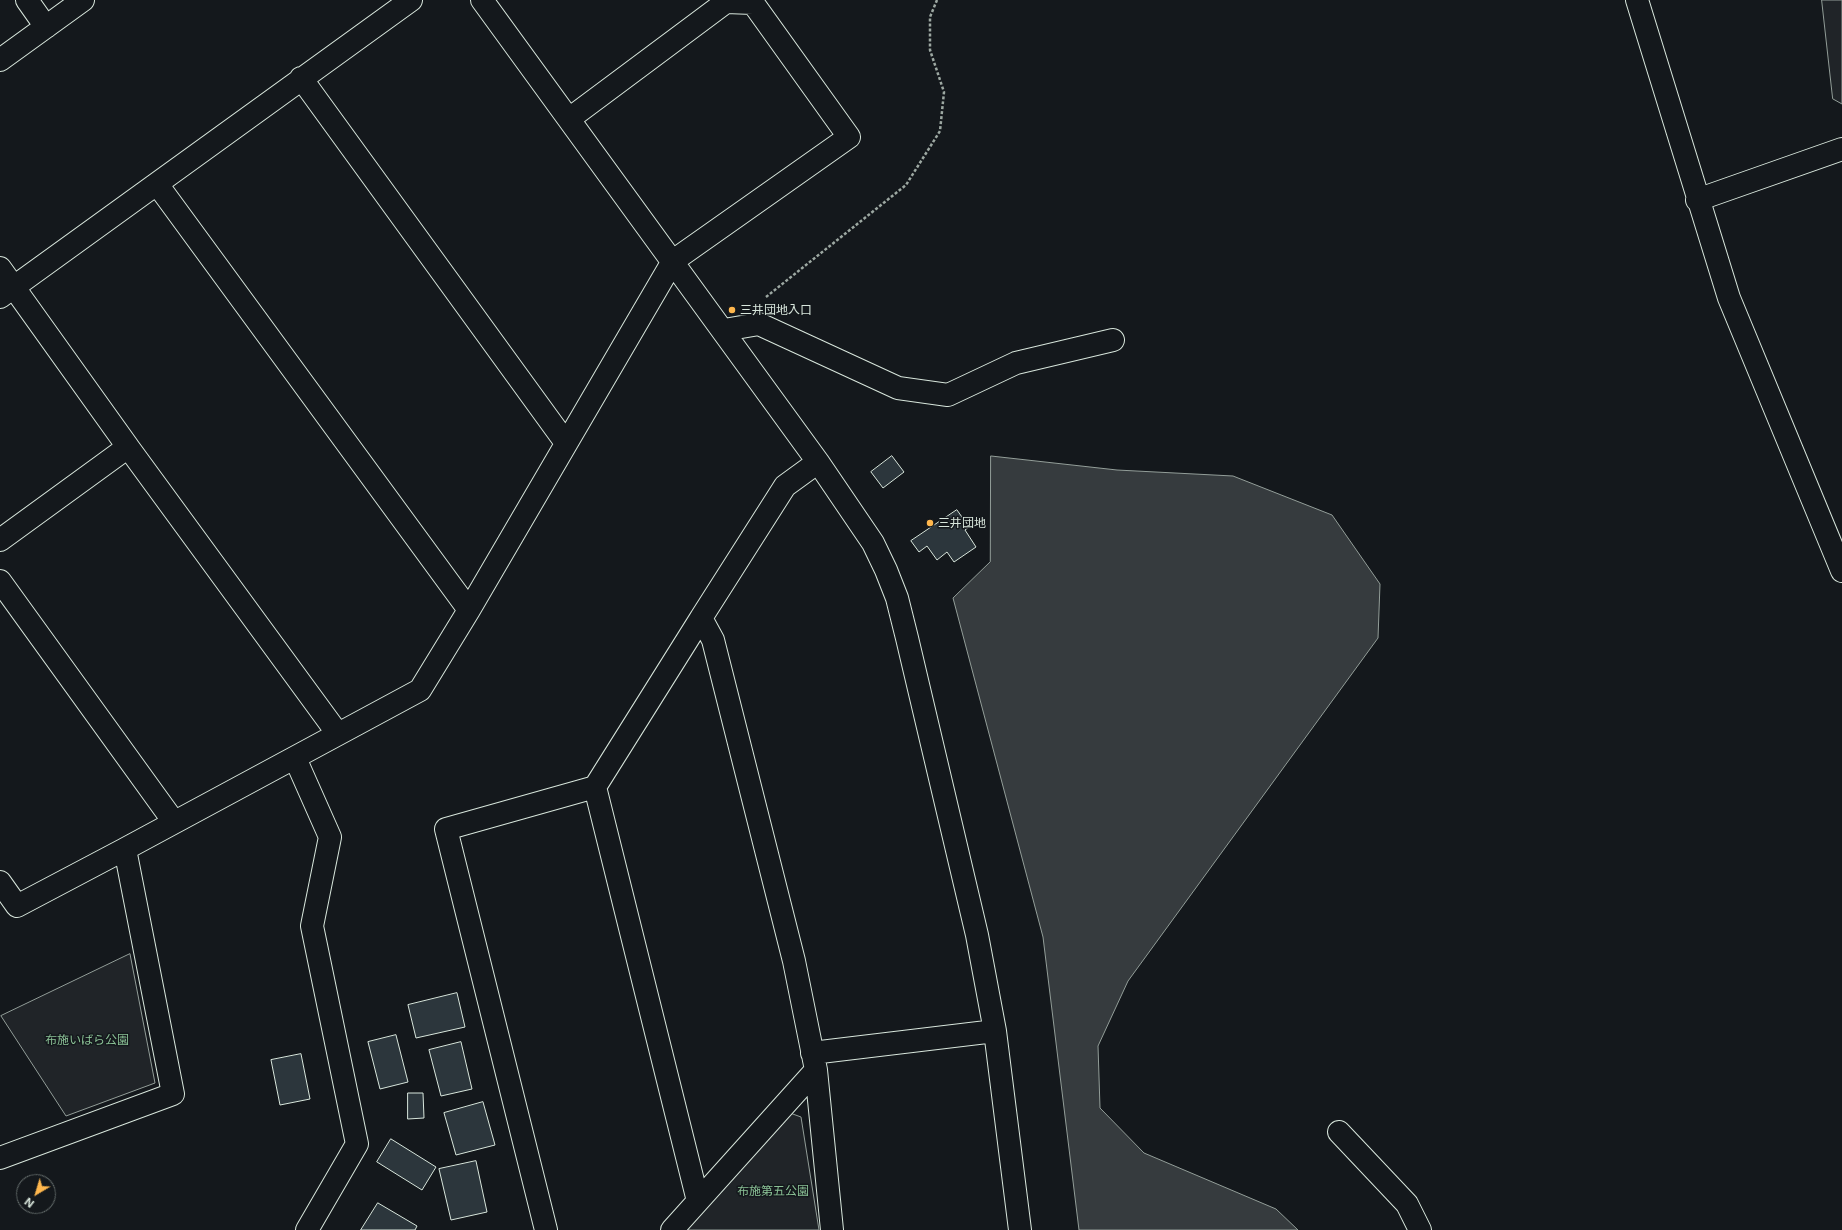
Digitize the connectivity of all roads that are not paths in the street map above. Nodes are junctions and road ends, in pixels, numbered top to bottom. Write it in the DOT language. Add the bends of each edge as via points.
graph roads {
  1 [pos="27,0"];
  2 [pos="83,0"];
  3 [pos="411,0"];
  4 [pos="482,0"];
  5 [pos="1637,0"];
  6 [pos="46,27"];
  7 [pos="0,60"];
  8 [pos="301,78"];
  9 [pos="569,119"];
  10 [pos="1842,149"];
  11 [pos="157,184"];
  12 [pos="1697,200"];
  13 [pos="673,261"];
  14 [pos="0,268"];
  15 [pos="7,292"];
  16 [pos="724,330"];
  17 [pos="1113,340"];
  18 [pos="566,443"];
  19 [pos="128,447"];
  20 [pos="818,462"];
  21 [pos="0,540"];
  22 [pos="1842,571"];
  23 [pos="0,581"];
  24 [pos="469,610"];
  25 [pos="702,618"];
  26 [pos="338,734"];
  27 [pos="294,758"];
  28 [pos="594,786"];
  29 [pos="174,822"];
  30 [pos="125,849"];
  31 [pos="0,882"];
  32 [pos="995,1031"];
  33 [pos="814,1061"];
  34 [pos="1339,1132"];
  35 [pos="0,1158"];
  36 [pos="698,1201"];
  37 [pos="307,1230"];
  38 [pos="546,1230"];
  39 [pos="672,1230"];
  40 [pos="832,1230"];
  41 [pos="1020,1230"];
  42 [pos="1420,1230"];
  1 -- 6 [label="street"];
  2 -- 6 [label="street"];
  3 -- 8 [label="street"];
  4 -- 9 [label="street"];
  5 -- 12 [label="street"];
  6 -- 7 [label="street"];
  8 -- 11 [label="street"];
  8 -- 18 [label="street"];
  9 -- 13 [label="street"];
  9 -- 13 [label="street" via="726,2 753,3 849,137"];
  10 -- 12 [label="street"];
  11 -- 15 [label="street"];
  11 -- 24 [label="street"];
  12 -- 22 [label="street" via="1729,298"];
  13 -- 16 [label="street"];
  13 -- 18 [label="street"];
  14 -- 15 [label="street"];
  15 -- 19 [label="street"];
  16 -- 17 [label="street" via="760,324 898,388 948,395 1016,363"];
  16 -- 20 [label="street"];
  18 -- 24 [label="street"];
  19 -- 21 [label="street"];
  19 -- 26 [label="street"];
  20 -- 25 [label="street" via="785,486"];
  20 -- 32 [label="street" via="873,543 897,598 978,935"];
  23 -- 29 [label="street"];
  24 -- 26 [label="street" via="420,690"];
  25 -- 28 [label="street"];
  25 -- 33 [label="street" via="713,640 764,838 794,961"];
  26 -- 27 [label="street"];
  27 -- 29 [label="street"];
  27 -- 37 [label="street" via="330,837 312,926 357,1144"];
  28 -- 36 [label="street"];
  28 -- 38 [label="street" via="446,829"];
  29 -- 30 [label="street"];
  30 -- 31 [label="street" via="17,906"];
  30 -- 35 [label="street" via="173,1094"];
  32 -- 33 [label="street"];
  32 -- 41 [label="street"];
  33 -- 36 [label="street"];
  33 -- 40 [label="street"];
  34 -- 42 [label="street" via="1407,1204"];
  36 -- 39 [label="street"];
}
